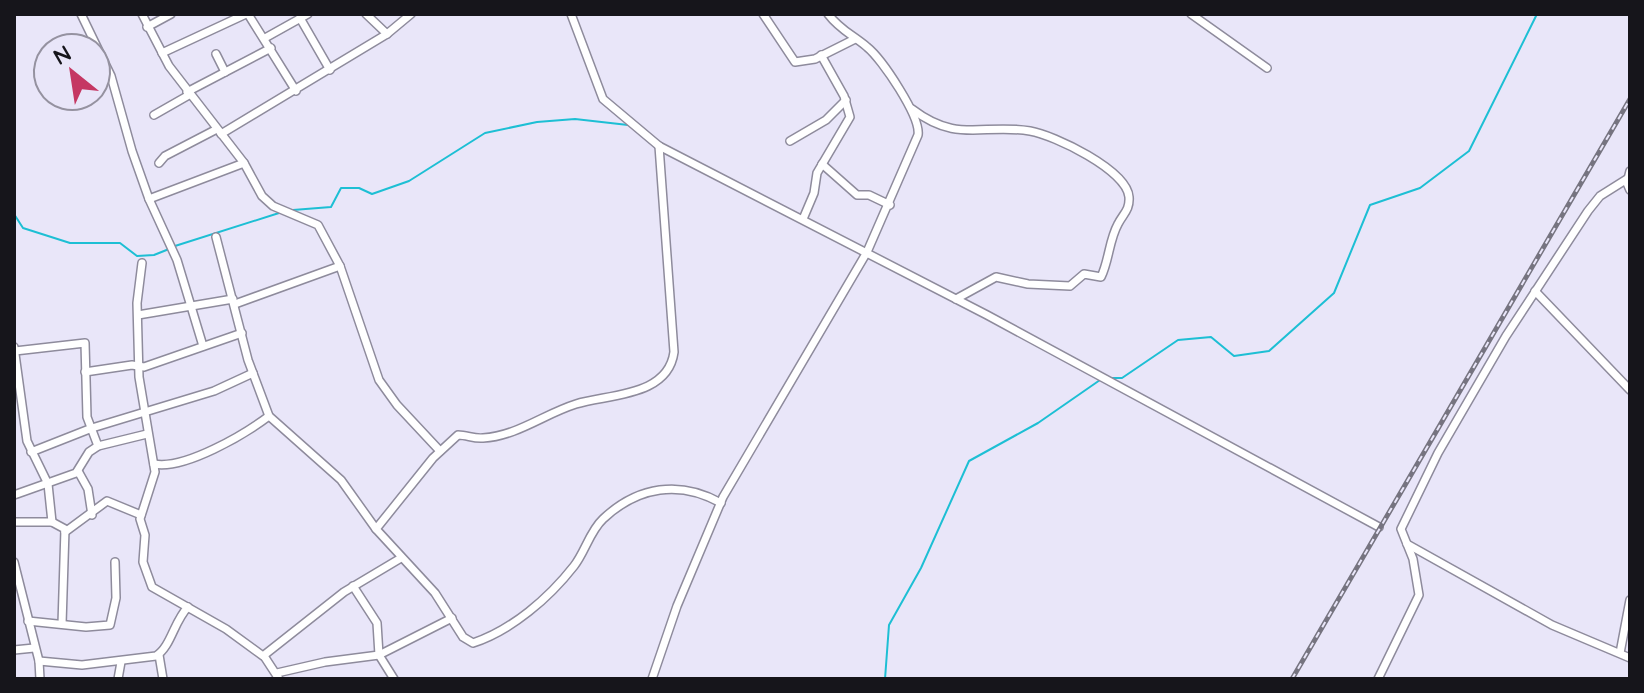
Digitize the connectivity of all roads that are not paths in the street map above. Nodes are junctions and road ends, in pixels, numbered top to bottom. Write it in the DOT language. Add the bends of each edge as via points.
graph roads {
  1 [pos="81,14"];
  2 [pos="142,14"];
  3 [pos="171,14"];
  4 [pos="247,14"];
  5 [pos="366,14"];
  6 [pos="571,14"];
  7 [pos="763,14"];
  8 [pos="828,14"];
  9 [pos="1191,14"];
  10 [pos="410,15"];
  11 [pos="304,16"];
  12 [pos="147,27"];
  13 [pos="387,34"];
  14 [pos="265,38"];
  15 [pos="855,39"];
  16 [pos="271,48"];
  17 [pos="162,53"];
  18 [pos="216,54"];
  19 [pos="821,55"];
  20 [pos="1267,68"];
  21 [pos="330,70"];
  22 [pos="225,72"];
  23 [pos="296,91"];
  24 [pos="188,93"];
  25 [pos="846,100"];
  26 [pos="910,108"];
  27 [pos="154,115"];
  28 [pos="219,132"];
  29 [pos="790,141"];
  30 [pos="659,146"];
  31 [pos="159,163"];
  32 [pos="244,163"];
  33 [pos="822,164"];
  34 [pos="1629,175"];
  35 [pos="1630,190"];
  36 [pos="149,199"];
  37 [pos="890,205"];
  38 [pos="803,219"];
  39 [pos="216,237"];
  40 [pos="867,252"];
  41 [pos="142,263"];
  42 [pos="340,266"];
  43 [pos="1535,291"];
  44 [pos="956,299"];
  45 [pos="234,302"];
  46 [pos="191,305"];
  47 [pos="138,315"];
  48 [pos="242,333"];
  49 [pos="203,346"];
  50 [pos="14,349"];
  51 [pos="139,366"];
  52 [pos="85,372"];
  53 [pos="253,373"];
  54 [pos="1630,390"];
  55 [pos="18,394"];
  56 [pos="146,412"];
  57 [pos="269,416"];
  58 [pos="92,428"];
  59 [pos="147,434"];
  60 [pos="98,446"];
  61 [pos="440,451"];
  62 [pos="31,452"];
  63 [pos="154,464"];
  64 [pos="78,471"];
  65 [pos="48,484"];
  66 [pos="14,495"];
  67 [pos="721,503"];
  68 [pos="92,515"];
  69 [pos="141,515"];
  70 [pos="14,522"];
  71 [pos="52,522"];
  72 [pos="1379,527"];
  73 [pos="376,529"];
  74 [pos="65,532"];
  75 [pos="1405,543"];
  76 [pos="401,558"];
  77 [pos="14,562"];
  78 [pos="115,562"];
  79 [pos="353,586"];
  80 [pos="1630,600"];
  81 [pos="188,607"];
  82 [pos="452,618"];
  83 [pos="28,621"];
  84 [pos="62,624"];
  85 [pos="34,648"];
  86 [pos="14,650"];
  87 [pos="1620,653"];
  88 [pos="159,655"];
  89 [pos="379,655"];
  90 [pos="264,656"];
  91 [pos="1630,658"];
  92 [pos="39,661"];
  93 [pos="121,662"];
  94 [pos="278,676"];
  95 [pos="40,679"];
  96 [pos="118,679"];
  97 [pos="163,679"];
  98 [pos="394,679"];
  99 [pos="652,679"];
  100 [pos="1378,679"];
  1 -- 36 [label="street" via="111,76"];
  2 -- 12 [label="street"];
  3 -- 12 [label="street"];
  4 -- 14 [label="street"];
  4 -- 17 [label="street"];
  5 -- 13 [label="street"];
  6 -- 30 [label="street" via="603,99"];
  7 -- 19 [label="street" via="793,61"];
  8 -- 15 [label="street"];
  9 -- 20 [label="street"];
  10 -- 13 [label="street"];
  11 -- 14 [label="street"];
  11 -- 21 [label="street"];
  12 -- 17 [label="street"];
  13 -- 21 [label="street"];
  14 -- 16 [label="street"];
  15 -- 19 [label="street"];
  15 -- 26 [label="street" via="871,50"];
  16 -- 22 [label="street"];
  16 -- 23 [label="street"];
  17 -- 24 [label="street"];
  18 -- 22 [label="street"];
  19 -- 25 [label="street"];
  21 -- 23 [label="street"];
  22 -- 24 [label="street"];
  23 -- 28 [label="street"];
  24 -- 27 [label="street"];
  24 -- 28 [label="street"];
  25 -- 29 [label="street" via="826,120"];
  25 -- 33 [label="street" via="849,121"];
  26 -- 37 [label="street" via="918,135"];
  26 -- 44 [label="street" via="948,129 1054,136 1119,179 1129,193 1128,210 1117,225 1101,277 1084,274 1071,286 996,277"];
  28 -- 31 [label="street"];
  28 -- 32 [label="street"];
  30 -- 38 [label="street"];
  30 -- 61 [label="street" via="674,352 667,371 636,391 573,405 527,427 494,437 459,435"];
  32 -- 36 [label="street"];
  32 -- 42 [label="street" via="269,203 318,225"];
  33 -- 37 [label="street" via="857,195"];
  33 -- 38 [label="street"];
  34 -- 35 [label="street"];
  34 -- 43 [label="street" via="1594,202"];
  36 -- 46 [label="street"];
  37 -- 40 [label="street"];
  38 -- 40 [label="street"];
  39 -- 45 [label="street"];
  40 -- 44 [label="street"];
  40 -- 67 [label="street"];
  41 -- 47 [label="street"];
  42 -- 45 [label="street"];
  42 -- 61 [label="street" via="379,380"];
  43 -- 54 [label="street"];
  43 -- 75 [label="street" via="1438,453 1402,525"];
  44 -- 72 [label="street"];
  45 -- 46 [label="street"];
  45 -- 48 [label="street"];
  46 -- 47 [label="street"];
  46 -- 49 [label="street"];
  47 -- 51 [label="street"];
  48 -- 49 [label="street"];
  48 -- 53 [label="street"];
  49 -- 51 [label="street"];
  50 -- 52 [label="street" via="84,342"];
  50 -- 55 [label="street"];
  51 -- 52 [label="street"];
  51 -- 56 [label="street"];
  52 -- 58 [label="street"];
  53 -- 56 [label="street"];
  53 -- 57 [label="street"];
  55 -- 62 [label="street"];
  56 -- 58 [label="street"];
  56 -- 59 [label="street"];
  57 -- 63 [label="street" via="231,442 172,464"];
  57 -- 73 [label="street" via="341,480"];
  58 -- 60 [label="street"];
  58 -- 62 [label="street"];
  59 -- 60 [label="street"];
  59 -- 63 [label="street"];
  60 -- 64 [label="street"];
  61 -- 73 [label="street"];
  62 -- 65 [label="street"];
  63 -- 69 [label="street"];
  64 -- 65 [label="street"];
  64 -- 68 [label="street" via="88,489"];
  65 -- 66 [label="street"];
  65 -- 71 [label="street"];
  67 -- 82 [label="street" via="684,487 638,497 602,520 574,565 512,624 473,643"];
  67 -- 99 [label="street"];
  68 -- 69 [label="street" via="107,501"];
  68 -- 74 [label="street"];
  69 -- 81 [label="street" via="147,581"];
  70 -- 71 [label="street"];
  71 -- 74 [label="street"];
  73 -- 76 [label="street"];
  74 -- 84 [label="street"];
  75 -- 87 [label="street" via="1552,625"];
  75 -- 100 [label="street" via="1419,595"];
  76 -- 79 [label="street"];
  76 -- 82 [label="street"];
  77 -- 83 [label="street"];
  78 -- 84 [label="street" via="113,623"];
  79 -- 89 [label="street" via="377,623"];
  79 -- 90 [label="street"];
  80 -- 87 [label="street"];
  81 -- 88 [label="street"];
  81 -- 90 [label="street"];
  82 -- 89 [label="street"];
  83 -- 84 [label="street"];
  83 -- 85 [label="street"];
  85 -- 86 [label="street"];
  85 -- 92 [label="street"];
  87 -- 91 [label="street"];
  88 -- 93 [label="street"];
  88 -- 97 [label="street"];
  89 -- 94 [label="street" via="325,662"];
  89 -- 98 [label="street"];
  90 -- 94 [label="street"];
  92 -- 93 [label="street"];
  92 -- 95 [label="street"];
  93 -- 96 [label="street"];
}
